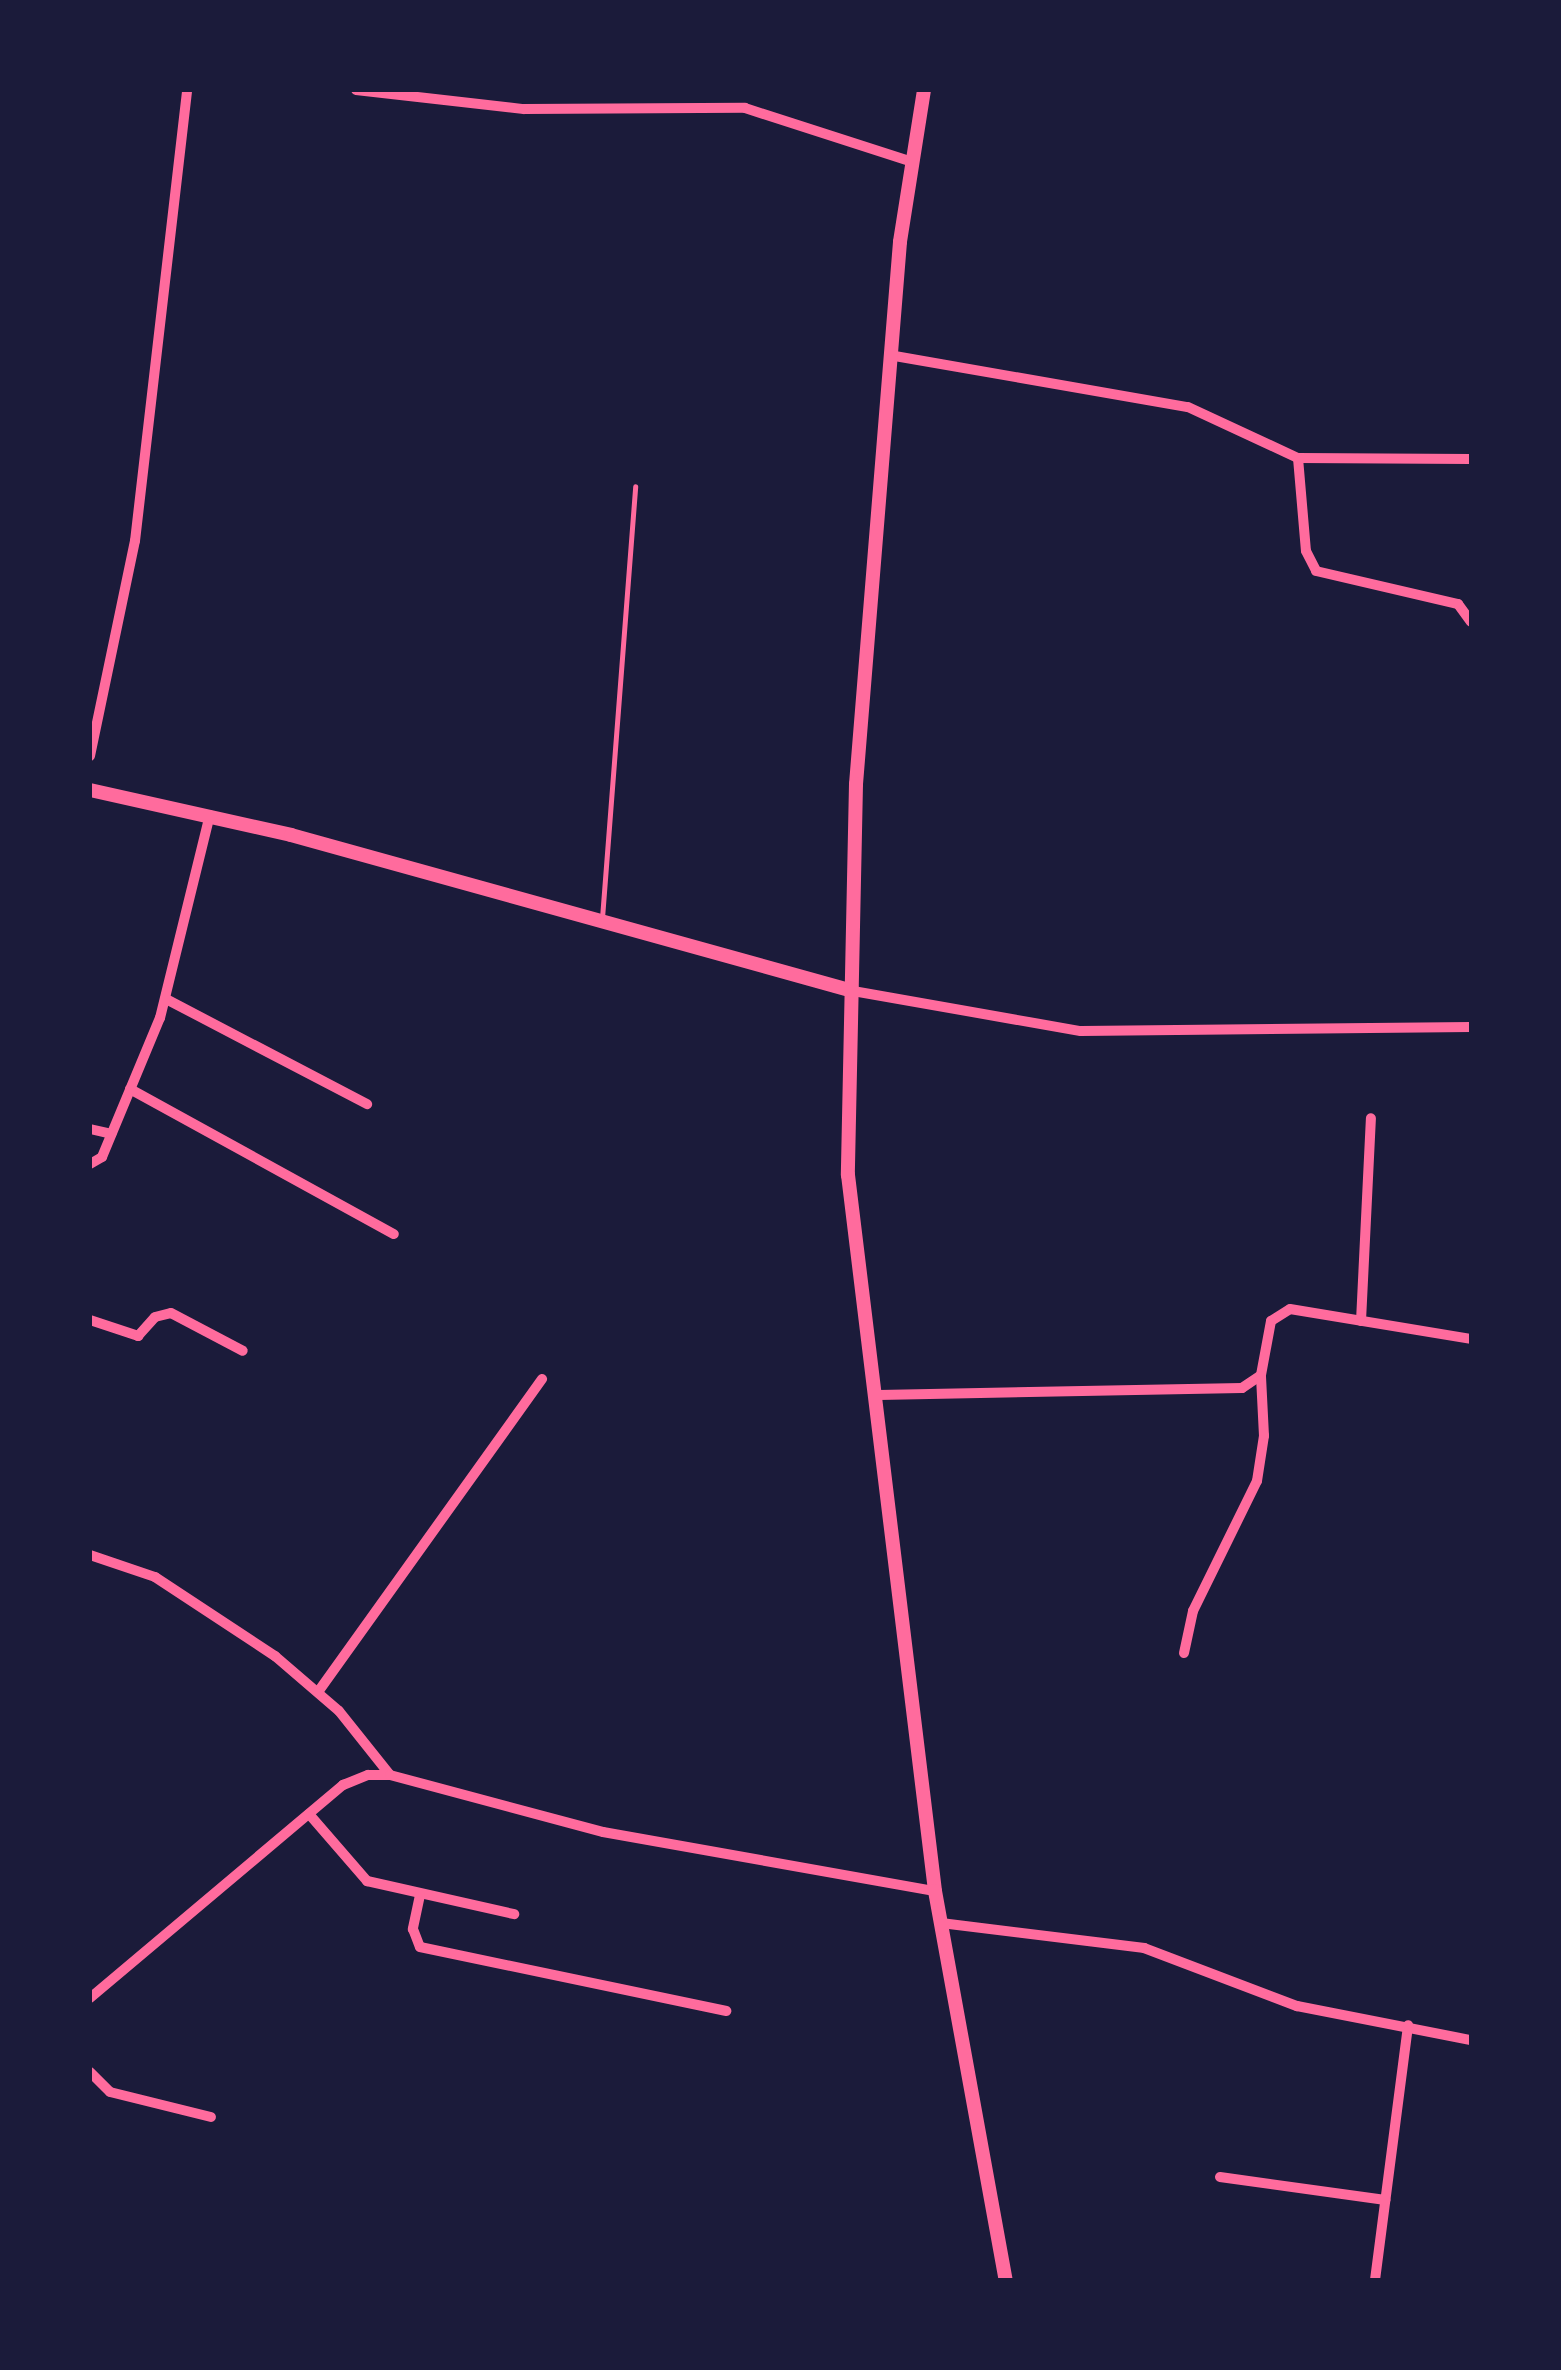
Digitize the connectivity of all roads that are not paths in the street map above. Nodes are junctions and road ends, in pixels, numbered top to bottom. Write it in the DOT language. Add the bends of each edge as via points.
graph roads {
  1 [pos="187,90"];
  2 [pos="356,90"];
  3 [pos="924,90"];
  4 [pos="909,161"];
  5 [pos="889,355"];
  6 [pos="1298,458"];
  7 [pos="1471,459"];
  8 [pos="635,486"];
  9 [pos="1471,622"];
  10 [pos="90,756"];
  11 [pos="90,790"];
  12 [pos="210,815"];
  13 [pos="602,922"];
  14 [pos="853,991"];
  15 [pos="166,999"];
  16 [pos="1471,1026"];
  17 [pos="130,1089"];
  18 [pos="367,1104"];
  19 [pos="1371,1118"];
  20 [pos="90,1129"];
  21 [pos="111,1134"];
  22 [pos="90,1164"];
  23 [pos="394,1234"];
  24 [pos="90,1320"];
  25 [pos="1361,1321"];
  26 [pos="1471,1339"];
  27 [pos="243,1351"];
  28 [pos="1262,1376"];
  29 [pos="542,1379"];
  30 [pos="879,1394"];
  31 [pos="90,1555"];
  32 [pos="1184,1652"];
  33 [pos="318,1692"];
  34 [pos="390,1776"];
  35 [pos="309,1814"];
  36 [pos="935,1891"];
  37 [pos="420,1895"];
  38 [pos="514,1914"];
  39 [pos="941,1923"];
  40 [pos="90,1998"];
  41 [pos="726,2011"];
  42 [pos="1408,2026"];
  43 [pos="1471,2040"];
  44 [pos="90,2072"];
  45 [pos="211,2117"];
  46 [pos="1220,2178"];
  47 [pos="1385,2200"];
  48 [pos="1006,2280"];
  49 [pos="1375,2280"];
  1 -- 10 [label="street" via="136,541"];
  2 -- 4 [label="street" via="524,109 746,108"];
  3 -- 4 [label="street"];
  4 -- 5 [label="street"];
  5 -- 6 [label="street" via="1188,408"];
  5 -- 14 [label="street" via="856,784"];
  6 -- 7 [label="street"];
  6 -- 9 [label="street" via="1306,551 1316,571 1458,604"];
  8 -- 13 [label="lane"];
  11 -- 12 [label="street"];
  12 -- 13 [label="street"];
  12 -- 15 [label="street"];
  13 -- 14 [label="street"];
  14 -- 16 [label="street" via="1081,1031"];
  14 -- 30 [label="street" via="848,1175"];
  15 -- 17 [label="street"];
  15 -- 18 [label="street"];
  17 -- 21 [label="street"];
  17 -- 23 [label="street"];
  19 -- 25 [label="street"];
  20 -- 21 [label="street"];
  21 -- 22 [label="street" via="102,1157"];
  24 -- 27 [label="street" via="138,1336 154,1317 170,1313"];
  25 -- 26 [label="street"];
  25 -- 28 [label="street" via="1290,1309 1280,1314 1268,1331"];
  28 -- 30 [label="street" via="1242,1388"];
  28 -- 32 [label="street" via="1264,1436 1256,1482 1193,1611"];
  29 -- 33 [label="street"];
  30 -- 36 [label="street"];
  31 -- 33 [label="street" via="190,1597"];
  33 -- 34 [label="street"];
  34 -- 35 [label="street" via="356,1779"];
  34 -- 36 [label="street" via="603,1832"];
  35 -- 37 [label="street" via="354,1871 383,1887"];
  35 -- 40 [label="street"];
  36 -- 39 [label="street"];
  37 -- 38 [label="street"];
  37 -- 41 [label="street" via="413,1930 420,1947"];
  39 -- 42 [label="street" via="1144,1948 1297,2006"];
  39 -- 48 [label="street"];
  42 -- 43 [label="street"];
  42 -- 47 [label="street"];
  44 -- 45 [label="street" via="110,2092"];
  46 -- 47 [label="street"];
  47 -- 49 [label="street"];
}
